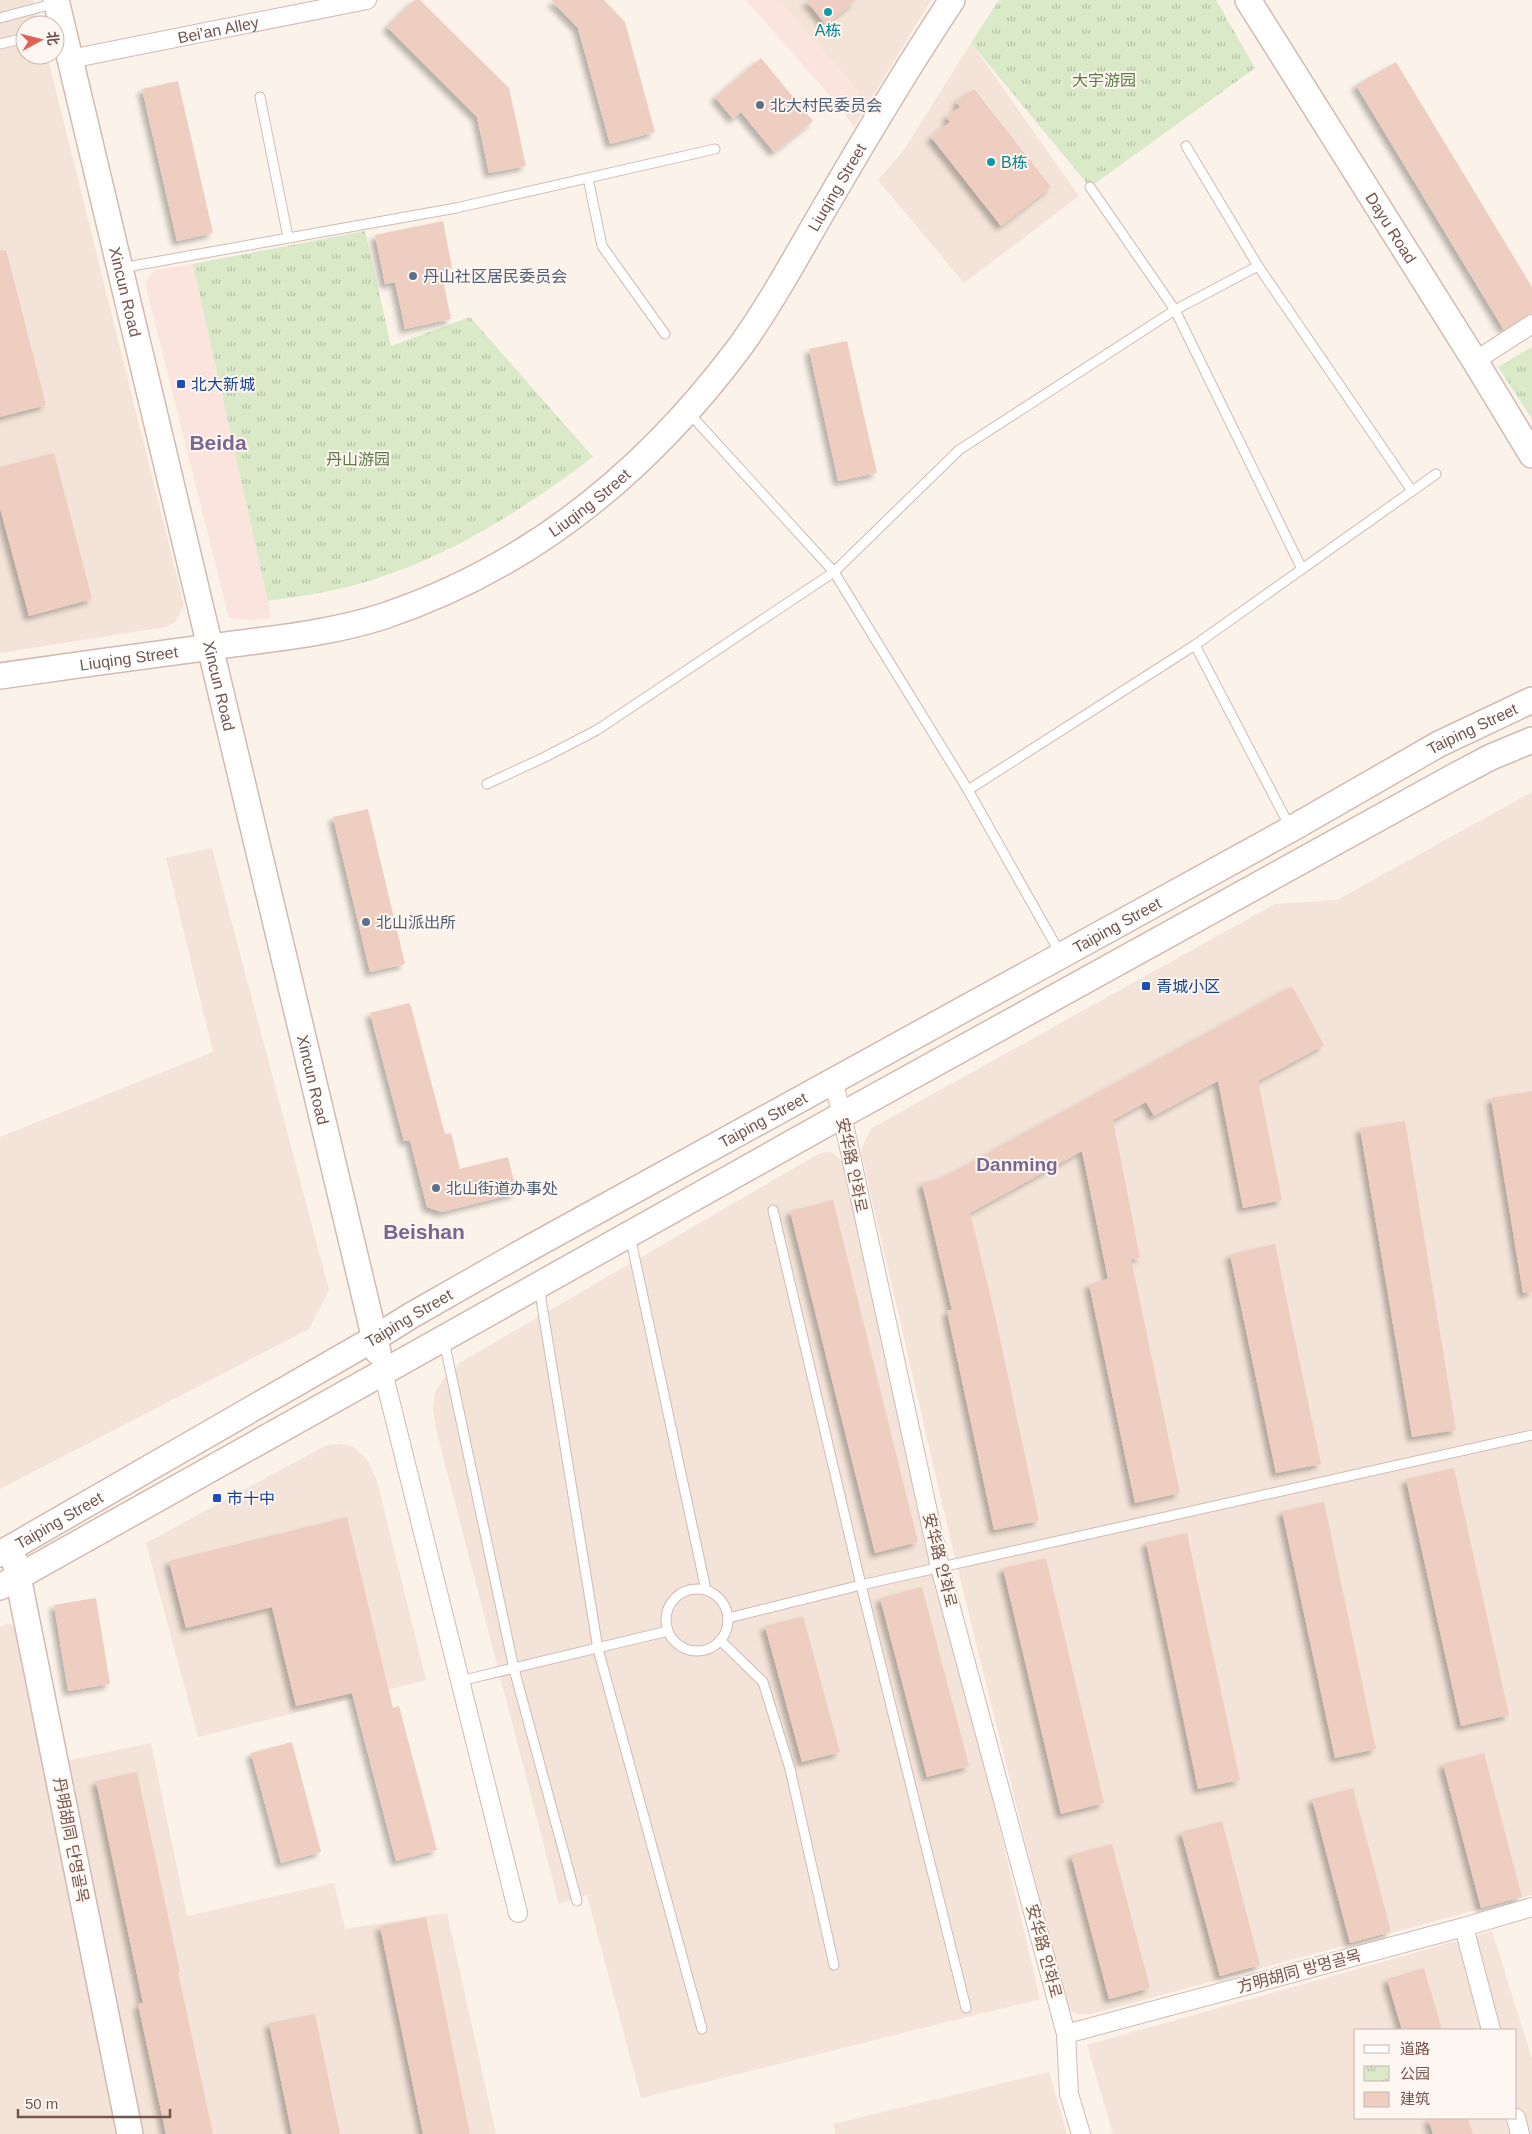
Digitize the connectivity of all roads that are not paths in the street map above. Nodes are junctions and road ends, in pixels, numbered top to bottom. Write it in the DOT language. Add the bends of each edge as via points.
graph roads {
  1 [pos="367,0"];
  2 [pos="952,0"];
  3 [pos="1248,0"];
  4 [pos="56,2"];
  5 [pos="57,15"];
  6 [pos="0,18"];
  7 [pos="15,40"];
  8 [pos="0,44"];
  9 [pos="65,45"];
  10 [pos="70,59"];
  11 [pos="260,97"];
  12 [pos="1186,146"];
  13 [pos="715,149"];
  14 [pos="588,178"];
  15 [pos="1090,187"];
  16 [pos="288,238"];
  17 [pos="1258,266"];
  18 [pos="120,268"];
  19 [pos="1175,310"];
  20 [pos="1532,324"];
  21 [pos="665,334"];
  22 [pos="1475,361"];
  23 [pos="688,412"];
  24 [pos="1532,455"];
  25 [pos="1436,474"];
  26 [pos="1412,491"];
  27 [pos="1302,569"];
  28 [pos="834,572"];
  29 [pos="1195,645"];
  30 [pos="210,647"];
  31 [pos="0,676"];
  32 [pos="1532,700"];
  33 [pos="1532,740"];
  34 [pos="487,784"];
  35 [pos="968,790"];
  36 [pos="1291,829"];
  37 [pos="1062,955"];
  38 [pos="833,1082"];
  39 [pos="842,1114"];
  40 [pos="773,1210"];
  41 [pos="629,1234"];
  42 [pos="538,1285"];
  43 [pos="375,1338"];
  44 [pos="444,1338"];
  45 [pos="383,1372"];
  46 [pos="1532,1435"];
  47 [pos="6,1550"];
  48 [pos="940,1567"];
  49 [pos="9,1582"];
  50 [pos="861,1585"];
  51 [pos="706,1590"];
  52 [pos="728,1618"];
  53 [pos="668,1631"];
  54 [pos="720,1640"];
  55 [pos="598,1649"];
  56 [pos="514,1669"];
  57 [pos="460,1681"];
  58 [pos="577,1902"];
  59 [pos="1532,1907"];
  60 [pos="518,1913"];
  61 [pos="1464,1927"];
  62 [pos="834,1965"];
  63 [pos="966,2008"];
  64 [pos="702,2029"];
  65 [pos="1491,2029"];
  66 [pos="1066,2034"];
  67 [pos="1516,2119"];
  68 [pos="130,2134"];
  69 [pos="1081,2134"];
  70 [pos="1520,2134"];
  1 -- 10 [label="street, Bei'an Alley"];
  2 -- 23 [label="street, Liuqing Street" via="901,77 750,330"];
  3 -- 22 [label="street, Dayu Road"];
  4 -- 5 [label="street, Xincun Road"];
  4 -- 6 [label="lane"];
  7 -- 8 [label="lane"];
  9 -- 10 [label="street, Xincun Road"];
  10 -- 18 [label="street, Xincun Road"];
  11 -- 16 [label="lane"];
  12 -- 17 [label="lane"];
  13 -- 14 [label="lane"];
  14 -- 16 [label="lane" via="456,208"];
  14 -- 21 [label="lane" via="602,246"];
  15 -- 19 [label="lane"];
  16 -- 18 [label="lane"];
  17 -- 19 [label="lane"];
  17 -- 26 [label="lane"];
  18 -- 30 [label="street, Xincun Road"];
  19 -- 27 [label="lane"];
  19 -- 28 [label="lane" via="959,450"];
  20 -- 22 [label="street"];
  22 -- 24 [label="street, Dayu Road"];
  23 -- 28 [label="lane"];
  23 -- 30 [label="street, Liuqing Street" via="654,448 562,527 472,579 382,616 295,636"];
  25 -- 26 [label="lane"];
  26 -- 27 [label="lane"];
  27 -- 29 [label="lane"];
  28 -- 34 [label="lane" via="597,730"];
  28 -- 35 [label="lane"];
  29 -- 35 [label="lane"];
  29 -- 36 [label="lane"];
  30 -- 31 [label="street, Liuqing Street"];
  30 -- 43 [label="street, Xincun Road"];
  32 -- 36 [label="street, Taiping Street" via="1439,744"];
  33 -- 39 [label="street, Taiping Street" via="1455,776"];
  35 -- 37 [label="lane"];
  36 -- 37 [label="street, Taiping Street"];
  37 -- 38 [label="street, Taiping Street"];
  38 -- 39 [label="street, 安华路 안화로"];
  38 -- 43 [label="street, Taiping Street" via="511,1259"];
  39 -- 41 [label="street, Taiping Street"];
  39 -- 48 [label="street, 安华路 안화로"];
  40 -- 50 [label="lane"];
  41 -- 42 [label="street, Taiping Street"];
  41 -- 51 [label="lane"];
  42 -- 44 [label="street, Taiping Street"];
  42 -- 55 [label="lane"];
  43 -- 45 [label="street, Xincun Road"];
  43 -- 47 [label="street, Taiping Street"];
  44 -- 45 [label="street, Taiping Street"];
  44 -- 56 [label="lane"];
  45 -- 49 [label="street, Taiping Street"];
  45 -- 57 [label="street"];
  46 -- 48 [label="lane"];
  47 -- 49 [label="street, 丹明胡同 단명골목"];
  48 -- 50 [label="lane"];
  48 -- 66 [label="street, 安华路 안화로"];
  49 -- 68 [label="street, 丹明胡同 단명골목"];
  50 -- 52 [label="lane"];
  50 -- 63 [label="lane"];
  51 -- 52 [label="lane" via="721,1601"];
  51 -- 53 [label="lane" via="696,1589 678,1595 667,1612 665,1622"];
  52 -- 54 [label="lane"];
  53 -- 54 [label="lane" via="673,1641 692,1651 702,1651"];
  53 -- 55 [label="lane"];
  54 -- 62 [label="lane" via="763,1682 790,1769"];
  55 -- 56 [label="lane"];
  55 -- 64 [label="lane"];
  56 -- 57 [label="lane"];
  56 -- 58 [label="lane"];
  57 -- 60 [label="street"];
  59 -- 61 [label="street, 方明胡同 방명골목"];
  61 -- 65 [label="street"];
  61 -- 66 [label="street, 方明胡同 방명골목"];
  66 -- 69 [label="street, 安华路 안화로" via="1069,2094"];
  67 -- 70 [label="street"];
}
